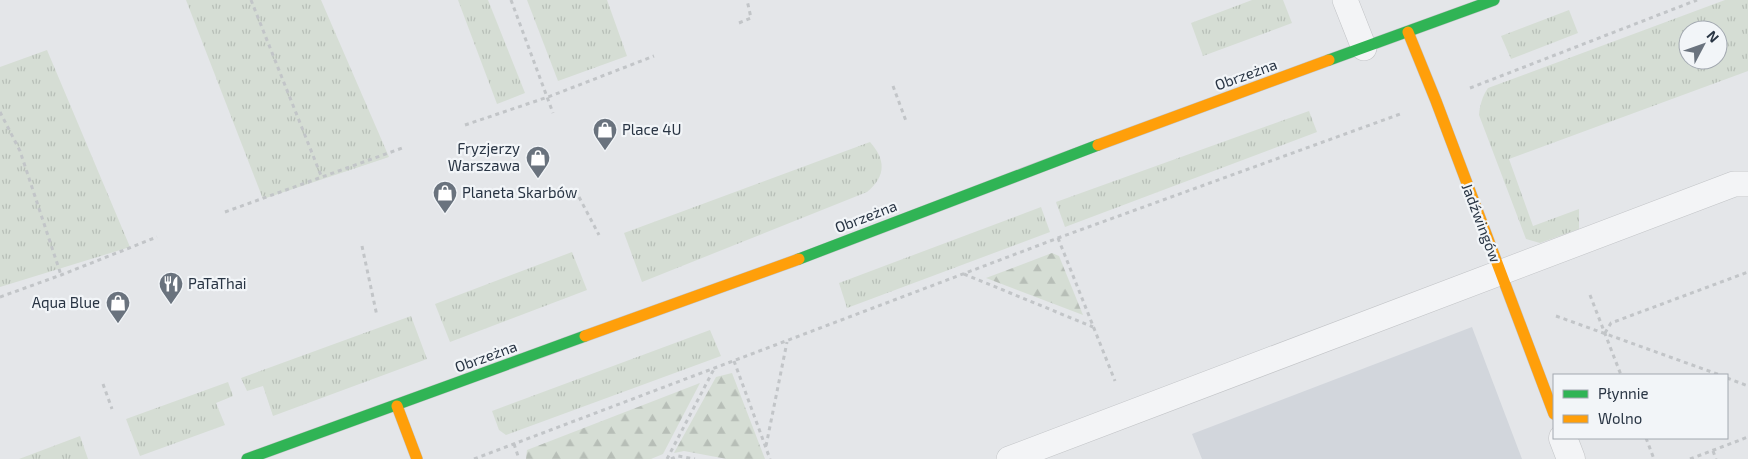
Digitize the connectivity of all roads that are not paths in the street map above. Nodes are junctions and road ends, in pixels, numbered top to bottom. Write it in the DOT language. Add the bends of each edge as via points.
graph roads {
  1 [pos="1345,0"];
  2 [pos="1494,0"];
  3 [pos="1408,32"];
  4 [pos="1364,48"];
  5 [pos="1748,184"];
  6 [pos="1500,273"];
  7 [pos="397,406"];
  8 [pos="1553,411"];
  9 [pos="1563,439"];
  10 [pos="247,459"];
  11 [pos="417,459"];
  12 [pos="1009,459"];
  13 [pos="1571,459"];
  1 -- 4 [label="lane"];
  2 -- 3 [label="street, Obrzeżna"];
  3 -- 4 [label="street, Obrzeżna"];
  3 -- 6 [label="street, Jadźwingów"];
  4 -- 7 [label="street, Obrzeżna"];
  5 -- 6 [label="lane" via="1734,184"];
  6 -- 8 [label="street, Jadźwingów"];
  6 -- 12 [label="lane"];
  7 -- 10 [label="street, Obrzeżna"];
  7 -- 11 [label="street"];
  9 -- 13 [label="street"];
}
